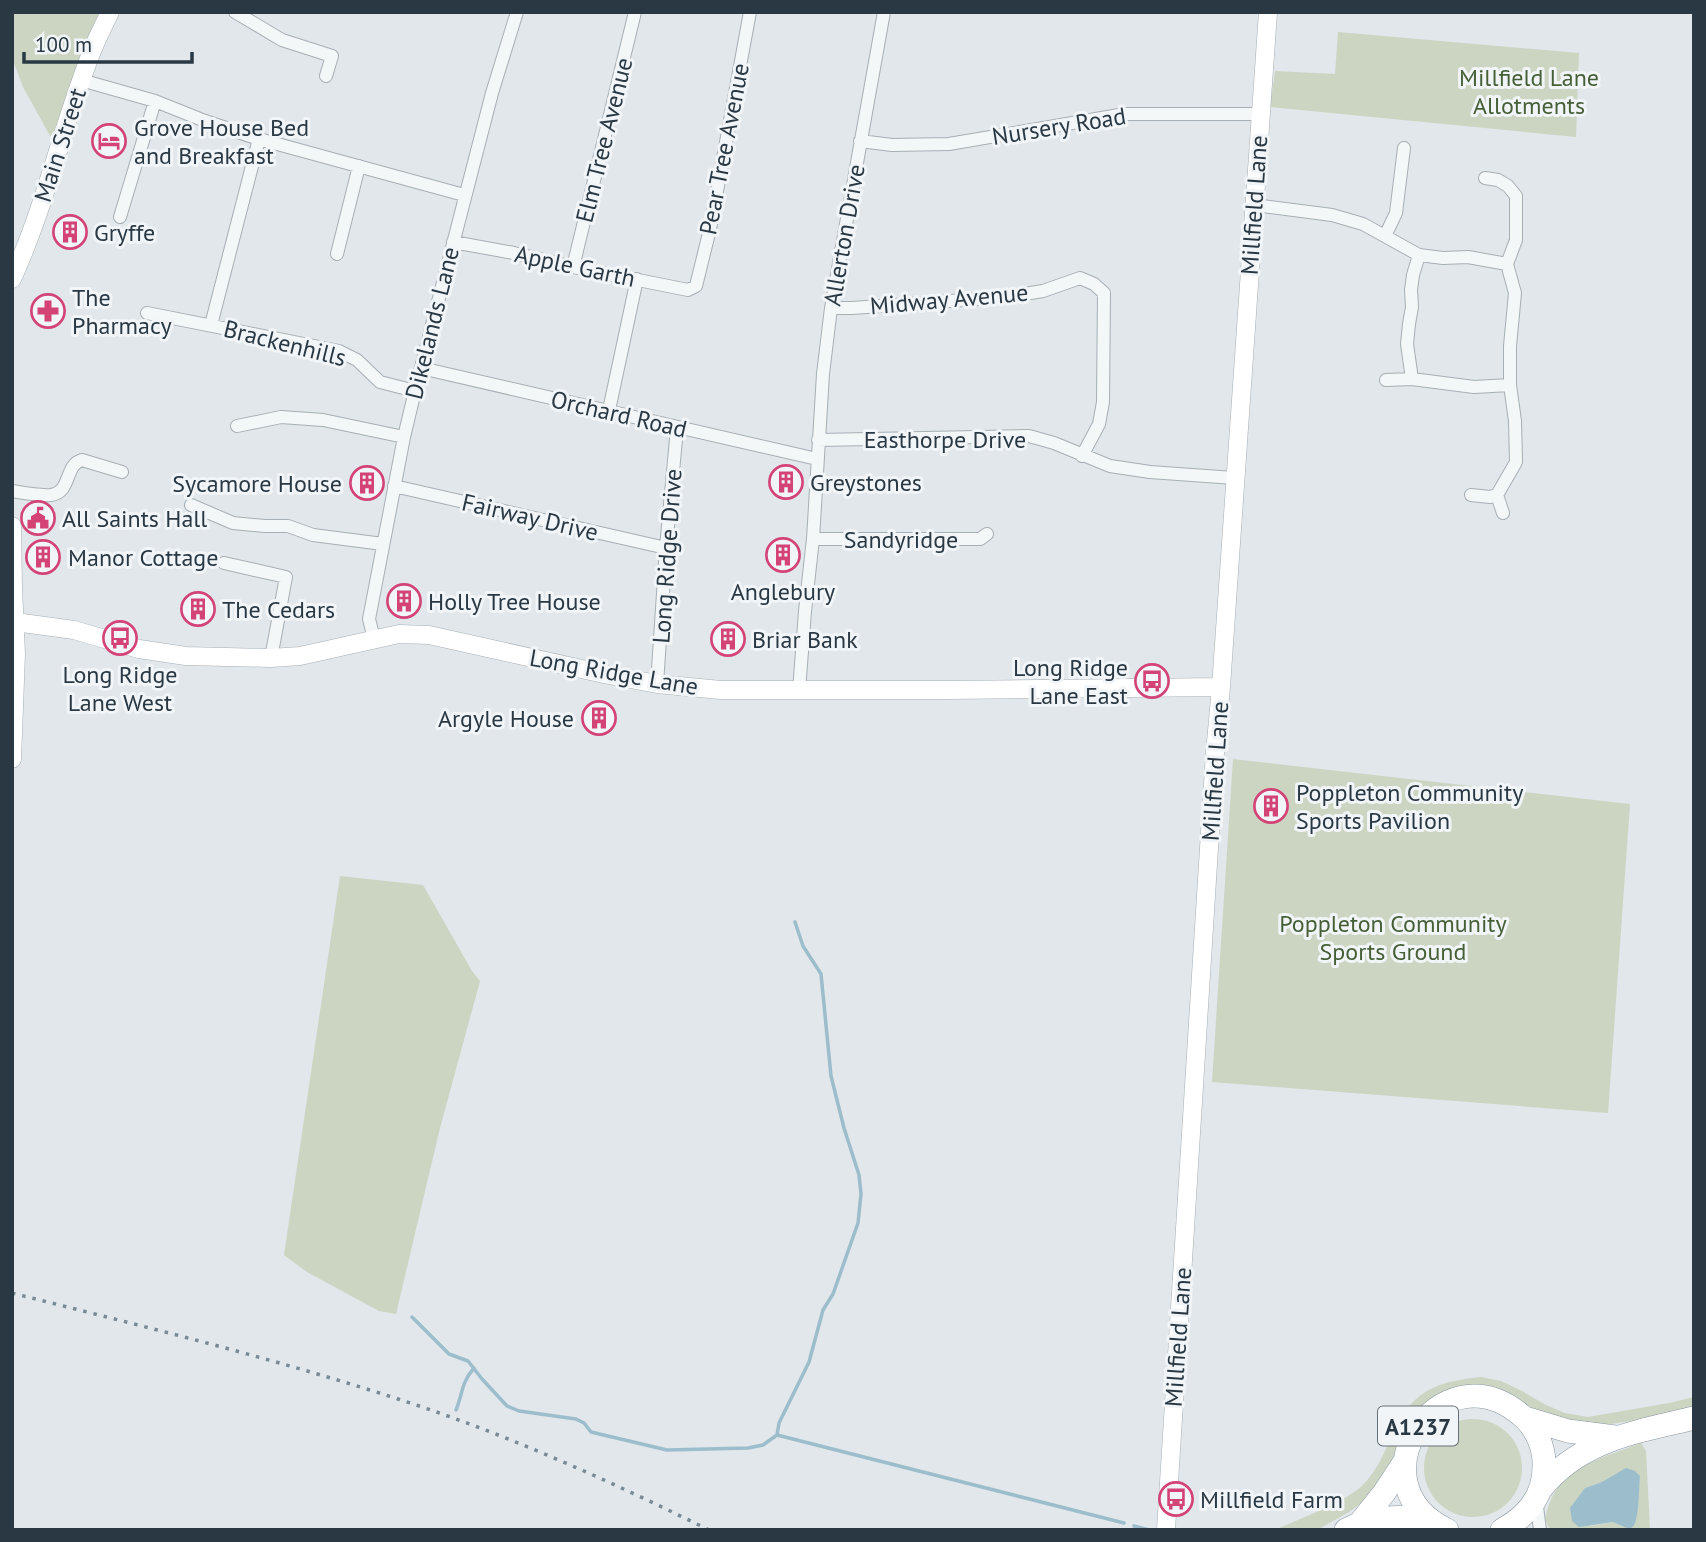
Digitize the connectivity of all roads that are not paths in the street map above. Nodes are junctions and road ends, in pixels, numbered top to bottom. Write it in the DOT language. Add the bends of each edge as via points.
graph roads {
  1 [pos="110,12"];
  2 [pos="235,12"];
  3 [pos="517,12"];
  4 [pos="635,12"];
  5 [pos="750,12"];
  6 [pos="884,12"];
  7 [pos="1268,12"];
  8 [pos="326,76"];
  9 [pos="81,80"];
  10 [pos="155,101"];
  11 [pos="1260,114"];
  12 [pos="259,139"];
  13 [pos="860,141"];
  14 [pos="1404,148"];
  15 [pos="359,166"];
  16 [pos="1485,178"];
  17 [pos="464,195"];
  18 [pos="1254,205"];
  19 [pos="120,217"];
  20 [pos="1385,236"];
  21 [pos="453,242"];
  22 [pos="337,254"];
  23 [pos="1419,255"];
  24 [pos="1507,264"];
  25 [pos="573,267"];
  26 [pos="12,279"];
  27 [pos="637,279"];
  28 [pos="696,286"];
  29 [pos="831,308"];
  30 [pos="147,313"];
  31 [pos="211,325"];
  32 [pos="421,368"];
  33 [pos="1412,379"];
  34 [pos="1386,380"];
  35 [pos="1510,385"];
  36 [pos="415,391"];
  37 [pos="609,410"];
  38 [pos="237,426"];
  39 [pos="677,428"];
  40 [pos="404,437"];
  41 [pos="818,440"];
  42 [pos="1082,456"];
  43 [pos="817,459"];
  44 [pos="122,472"];
  45 [pos="1234,478"];
  46 [pos="394,486"];
  47 [pos="12,491"];
  48 [pos="1471,495"];
  49 [pos="1497,495"];
  50 [pos="191,505"];
  51 [pos="1503,513"];
  52 [pos="12,526"];
  53 [pos="987,534"];
  54 [pos="813,539"];
  55 [pos="383,544"];
  56 [pos="666,548"];
  57 [pos="224,564"];
  58 [pos="14,622"];
  59 [pos="373,639"];
  60 [pos="271,658"];
  61 [pos="657,684"];
  62 [pos="1221,687"];
  63 [pos="799,691"];
  64 [pos="12,760"];
  65 [pos="1525,1418"];
  66 [pos="1694,1418"];
  67 [pos="1615,1437"];
  68 [pos="1405,1461"];
  69 [pos="1538,1494"];
  70 [pos="1353,1526"];
  71 [pos="1442,1527"];
  72 [pos="1166,1530"];
  73 [pos="1502,1530"];
  74 [pos="1540,1530"];
  1 -- 9 [label="street, Main Street"];
  2 -- 8 [label="street" via="282,40 332,56"];
  3 -- 17 [label="street, Dikelands Lane"];
  4 -- 25 [label="street, Elm Tree Avenue"];
  5 -- 28 [label="street, Pear Tree Avenue"];
  6 -- 13 [label="street, Allerton Drive"];
  7 -- 11 [label="street, Millfield Lane"];
  9 -- 10 [label="street"];
  9 -- 26 [label="street, Main Street"];
  10 -- 12 [label="street"];
  10 -- 19 [label="street"];
  11 -- 13 [label="street, Nursery Road" via="1125,114 949,144"];
  11 -- 18 [label="street, Millfield Lane"];
  12 -- 15 [label="street"];
  12 -- 31 [label="street"];
  13 -- 29 [label="street, Allerton Drive"];
  14 -- 20 [label="street" via="1396,213"];
  15 -- 17 [label="street"];
  15 -- 22 [label="street"];
  16 -- 24 [label="street" via="1498,180 1516,196 1516,240"];
  17 -- 21 [label="street, Dikelands Lane"];
  18 -- 20 [label="street" via="1332,215"];
  18 -- 45 [label="street, Millfield Lane"];
  20 -- 23 [label="street"];
  21 -- 25 [label="street, Apple Garth"];
  21 -- 32 [label="street, Dikelands Lane"];
  23 -- 24 [label="street"];
  23 -- 33 [label="street" via="1407,344"];
  24 -- 35 [label="street" via="1515,293"];
  25 -- 27 [label="street, Apple Garth"];
  27 -- 28 [label="street, Apple Garth" via="688,290"];
  27 -- 37 [label="street"];
  29 -- 41 [label="street, Allerton Drive"];
  29 -- 42 [label="street, Midway Avenue" via="1006,298 1080,278 1094,284 1104,293 1103,402 1099,424"];
  30 -- 31 [label="street, Brackenhills"];
  31 -- 36 [label="street, Brackenhills" via="339,351 357,360 380,382"];
  32 -- 36 [label="street, Dikelands Lane"];
  32 -- 37 [label="street, Orchard Road"];
  33 -- 34 [label="street"];
  33 -- 35 [label="street" via="1474,387"];
  35 -- 49 [label="street" via="1516,462"];
  36 -- 40 [label="street, Dikelands Lane"];
  37 -- 39 [label="street, Orchard Road"];
  38 -- 40 [label="street" via="281,417 323,420"];
  39 -- 43 [label="street, Orchard Road"];
  39 -- 56 [label="street, Long Ridge Drive"];
  40 -- 46 [label="street, Dikelands Lane"];
  41 -- 42 [label="street, Easthorpe Drive" via="1029,436"];
  41 -- 43 [label="street, Allerton Drive"];
  42 -- 45 [label="street, Easthorpe Drive" via="1150,472"];
  43 -- 54 [label="street, Allerton Drive"];
  44 -- 47 [label="street" via="76,461 58,492"];
  45 -- 62 [label="street, Millfield Lane"];
  46 -- 55 [label="street, Dikelands Lane"];
  46 -- 56 [label="street, Fairway Drive"];
  48 -- 49 [label="street"];
  49 -- 51 [label="street"];
  50 -- 55 [label="street" via="233,523 288,526 313,535"];
  52 -- 58 [label="street"];
  53 -- 54 [label="street, Sandyridge" via="980,538"];
  54 -- 63 [label="street, Allerton Drive"];
  55 -- 59 [label="street, Dikelands Lane" via="369,619"];
  56 -- 61 [label="street, Long Ridge Drive"];
  57 -- 60 [label="street" via="286,577"];
  58 -- 60 [label="street, Long Ridge Lane" via="74,630 139,649 186,656"];
  58 -- 64 [label="street"];
  59 -- 60 [label="street, Long Ridge Lane"];
  59 -- 61 [label="street, Long Ridge Lane" via="429,635"];
  61 -- 63 [label="street, Long Ridge Lane"];
  62 -- 63 [label="street, Long Ridge Lane"];
  62 -- 72 [label="street, Millfield Lane"];
  65 -- 67 [label="highway, A1237" via="1568,1431"];
  65 -- 68 [label="highway, A1237" via="1494,1399 1473,1396 1444,1403 1421,1421"];
  65 -- 69 [label="highway, A1237" via="1543,1452 1544,1478"];
  66 -- 67 [label="highway, A1237"];
  67 -- 69 [label="highway, A1237" via="1571,1461 1551,1476"];
  68 -- 70 [label="highway, A1237" via="1384,1493"];
  68 -- 71 [label="highway, A1237" via="1414,1500"];
  69 -- 73 [label="highway, A1237" via="1527,1513"];
  69 -- 74 [label="street"];
  70 -- 71 [label="highway, A1237" via="1414,1517"];
}
